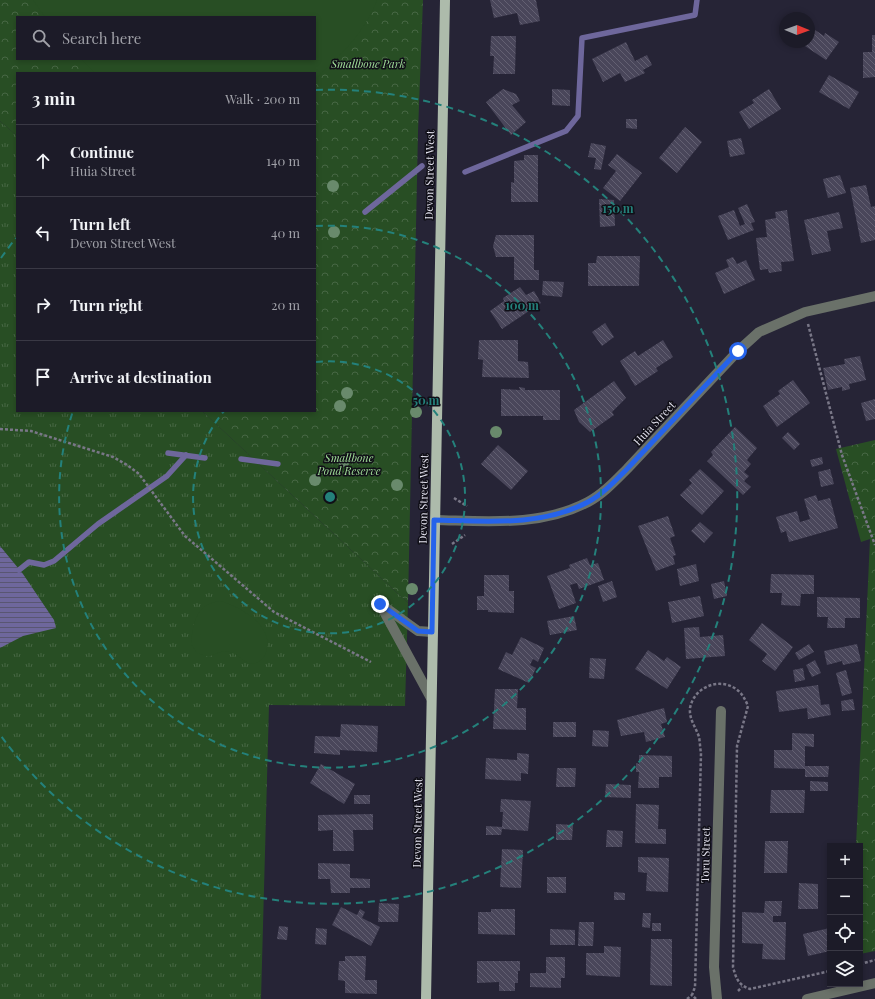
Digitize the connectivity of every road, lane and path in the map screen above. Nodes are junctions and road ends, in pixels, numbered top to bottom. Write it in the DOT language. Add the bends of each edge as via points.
graph roads {
  1 [pos="445,0"];
  2 [pos="875,296"];
  3 [pos="805,312"];
  4 [pos="0,429"];
  5 [pos="434,520"];
  6 [pos="875,545"];
  7 [pos="432,632"];
  8 [pos="371,662"];
  9 [pos="431,698"];
  10 [pos="721,711"];
  11 [pos="875,960"];
  12 [pos="863,963"];
  13 [pos="733,967"];
  14 [pos="827,972"];
  15 [pos="875,983"];
  16 [pos="742,987"];
  17 [pos="738,992"];
  18 [pos="692,995"];
  19 [pos="426,999"];
  20 [pos="687,999"];
  21 [pos="717,999"];
  22 [pos="807,999"];
  1 -- 5 [label="main road, Devon Street West"];
  2 -- 3 [label="street, Huia Street"];
  3 -- 5 [label="street, Huia Street" via="760,332 738,351 627,469 609,487 588,502 564,513 532,519"];
  3 -- 6 [label="path" via="842,455"];
  4 -- 8 [label="path" via="31,431 113,457 139,474 185,536 274,612"];
  5 -- 7 [label="main road, Devon Street West"];
  7 -- 9 [label="main road, Devon Street West"];
  7 -- 9 [label="street" via="418,631 380,604"];
  9 -- 19 [label="main road, Devon Street West"];
  10 -- 21 [label="street, Toru Street" via="714,967"];
  11 -- 12 [label="path"];
  13 -- 16 [label="path" via="736,979"];
  14 -- 16 [label="path" via="750,989"];
  15 -- 22 [label="street"];
  16 -- 17 [label="path"];
  18 -- 20 [label="path"];
}
